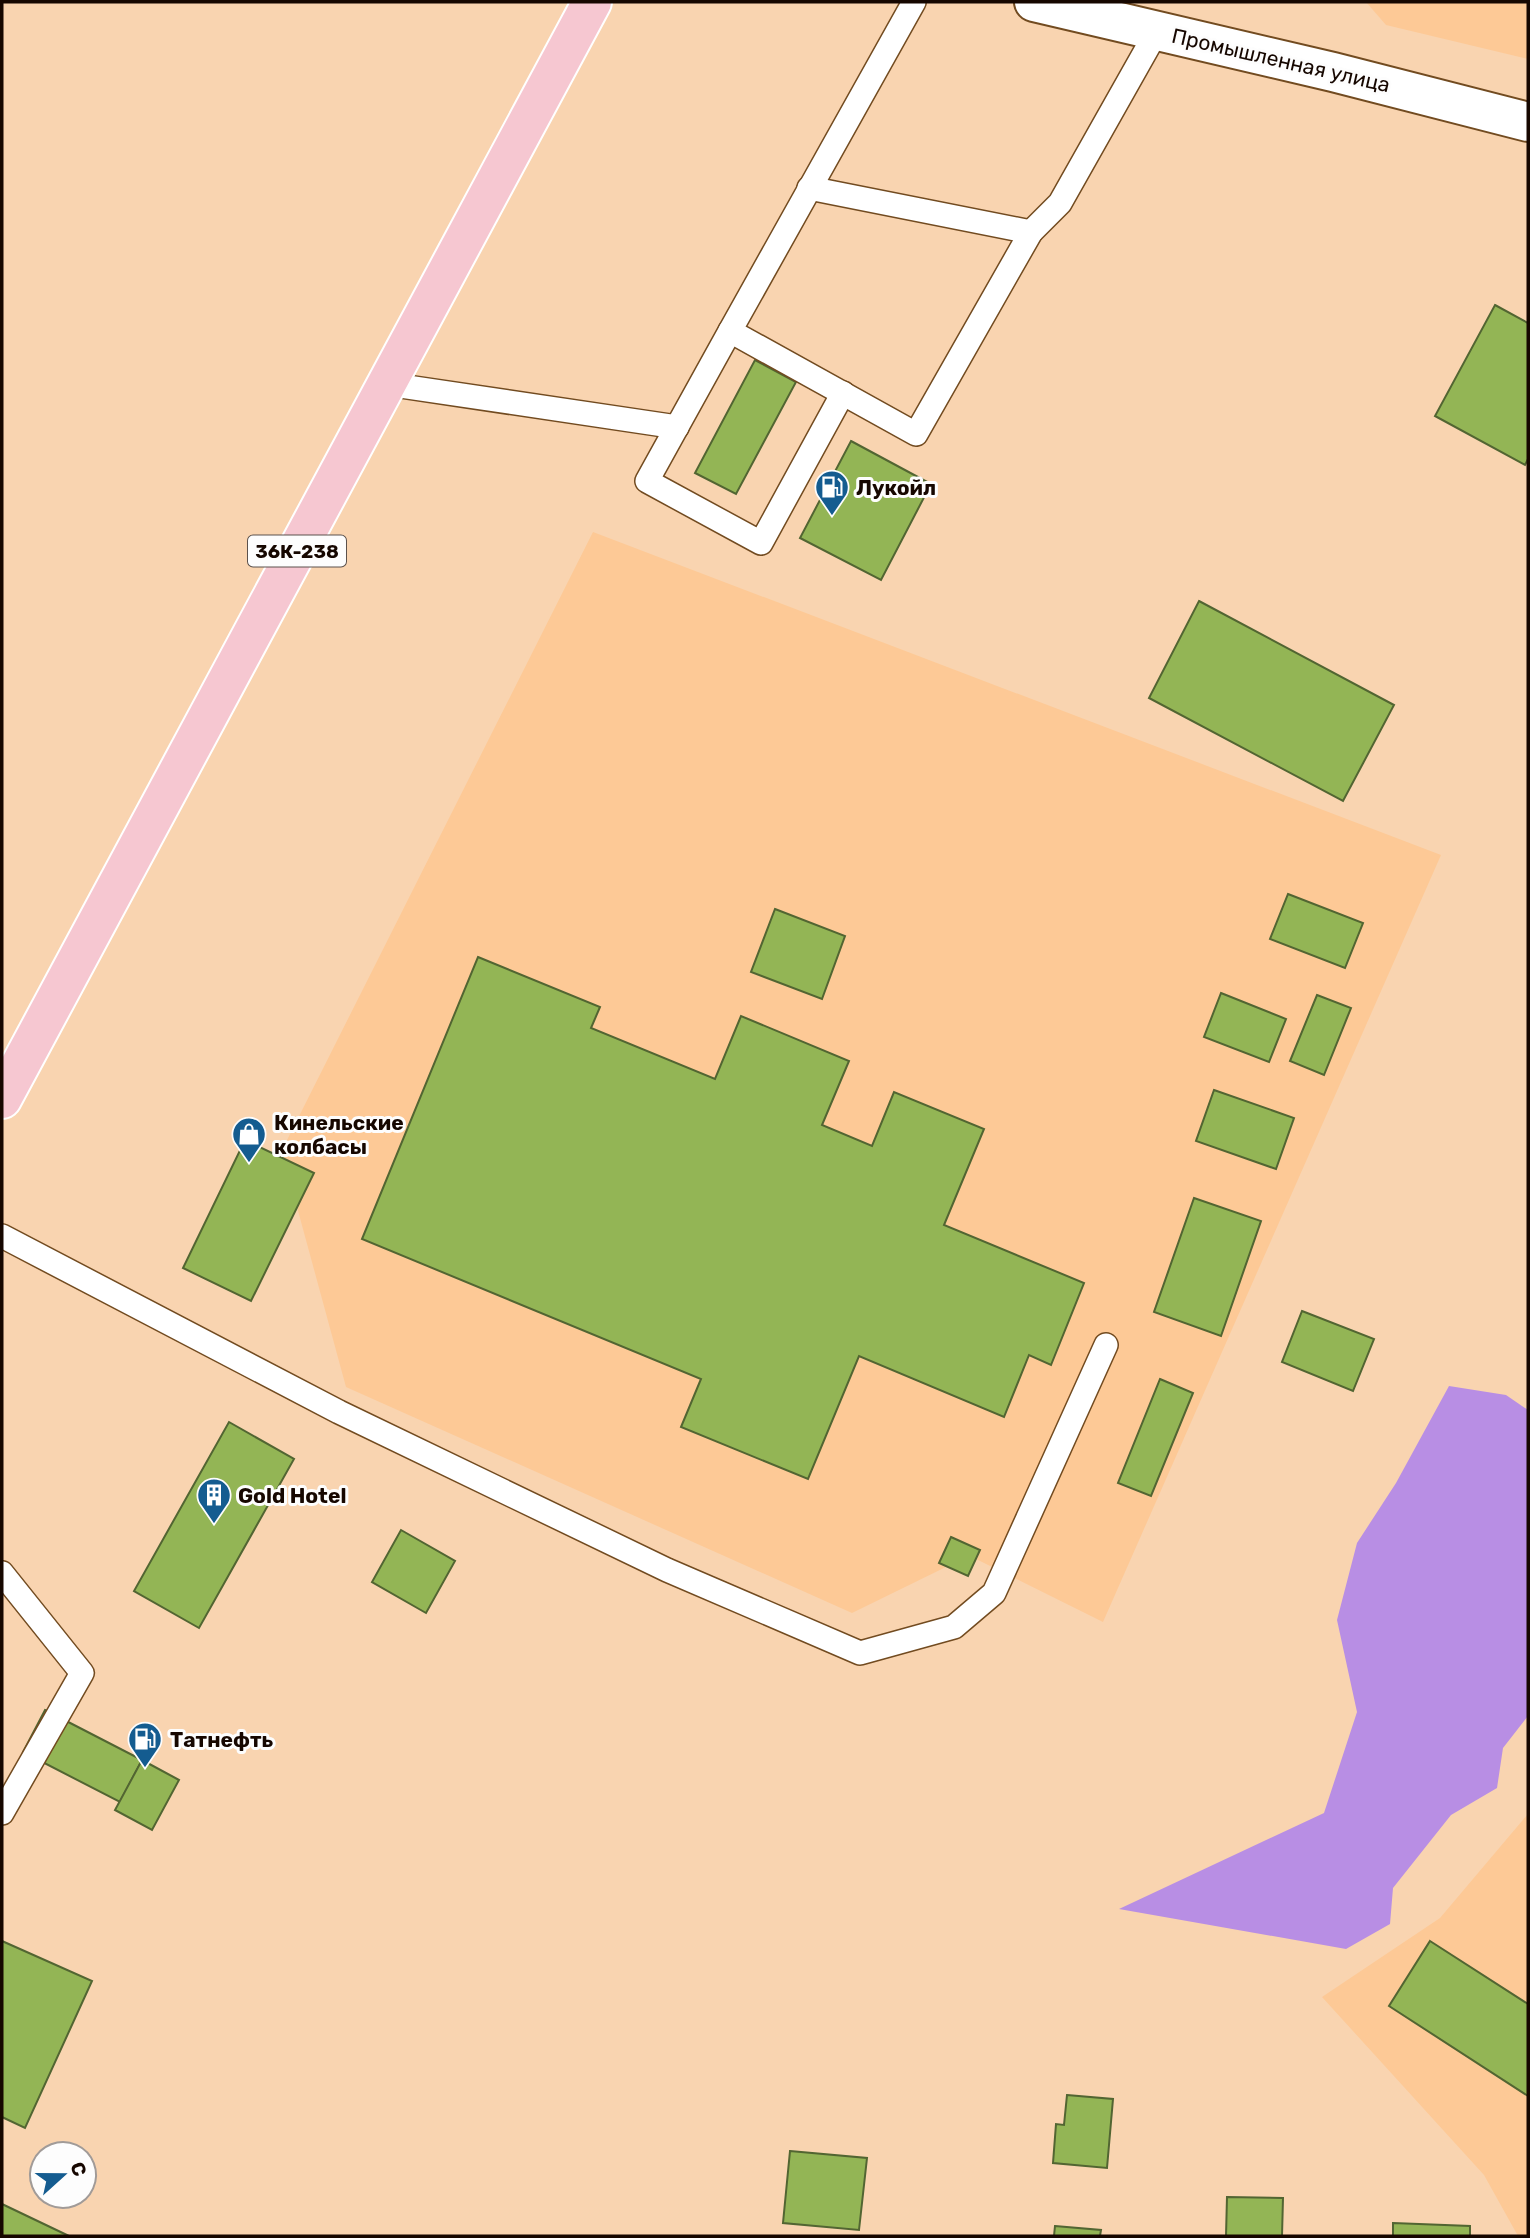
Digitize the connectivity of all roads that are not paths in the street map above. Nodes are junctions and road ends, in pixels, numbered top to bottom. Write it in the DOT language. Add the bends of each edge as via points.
graph roads {
  1 [pos="592,2"];
  2 [pos="914,2"];
  3 [pos="1034,2"];
  4 [pos="1157,31"];
  5 [pos="1528,122"];
  6 [pos="809,188"];
  7 [pos="1031,232"];
  8 [pos="730,331"];
  9 [pos="387,384"];
  10 [pos="843,393"];
  11 [pos="677,427"];
  12 [pos="2,1099"];
  13 [pos="2,1236"];
  14 [pos="1106,1345"];
  15 [pos="2,1573"];
  16 [pos="2,1813"];
  1 -- 9 [label="main road, 36К-238"];
  2 -- 6 [label="lane"];
  3 -- 4 [label="street, Промышленная улица"];
  4 -- 5 [label="street, Промышленная улица"];
  4 -- 7 [label="lane" via="1060,203"];
  6 -- 7 [label="lane"];
  6 -- 8 [label="lane"];
  7 -- 10 [label="lane" via="916,433"];
  8 -- 10 [label="lane"];
  8 -- 11 [label="lane"];
  9 -- 11 [label="lane"];
  9 -- 12 [label="main road, 36К-238"];
  10 -- 11 [label="lane" via="761,543 648,481"];
  13 -- 14 [label="lane" via="363,1423 667,1570 860,1653 954,1627 994,1593"];
  15 -- 16 [label="lane" via="82,1674"];
}
